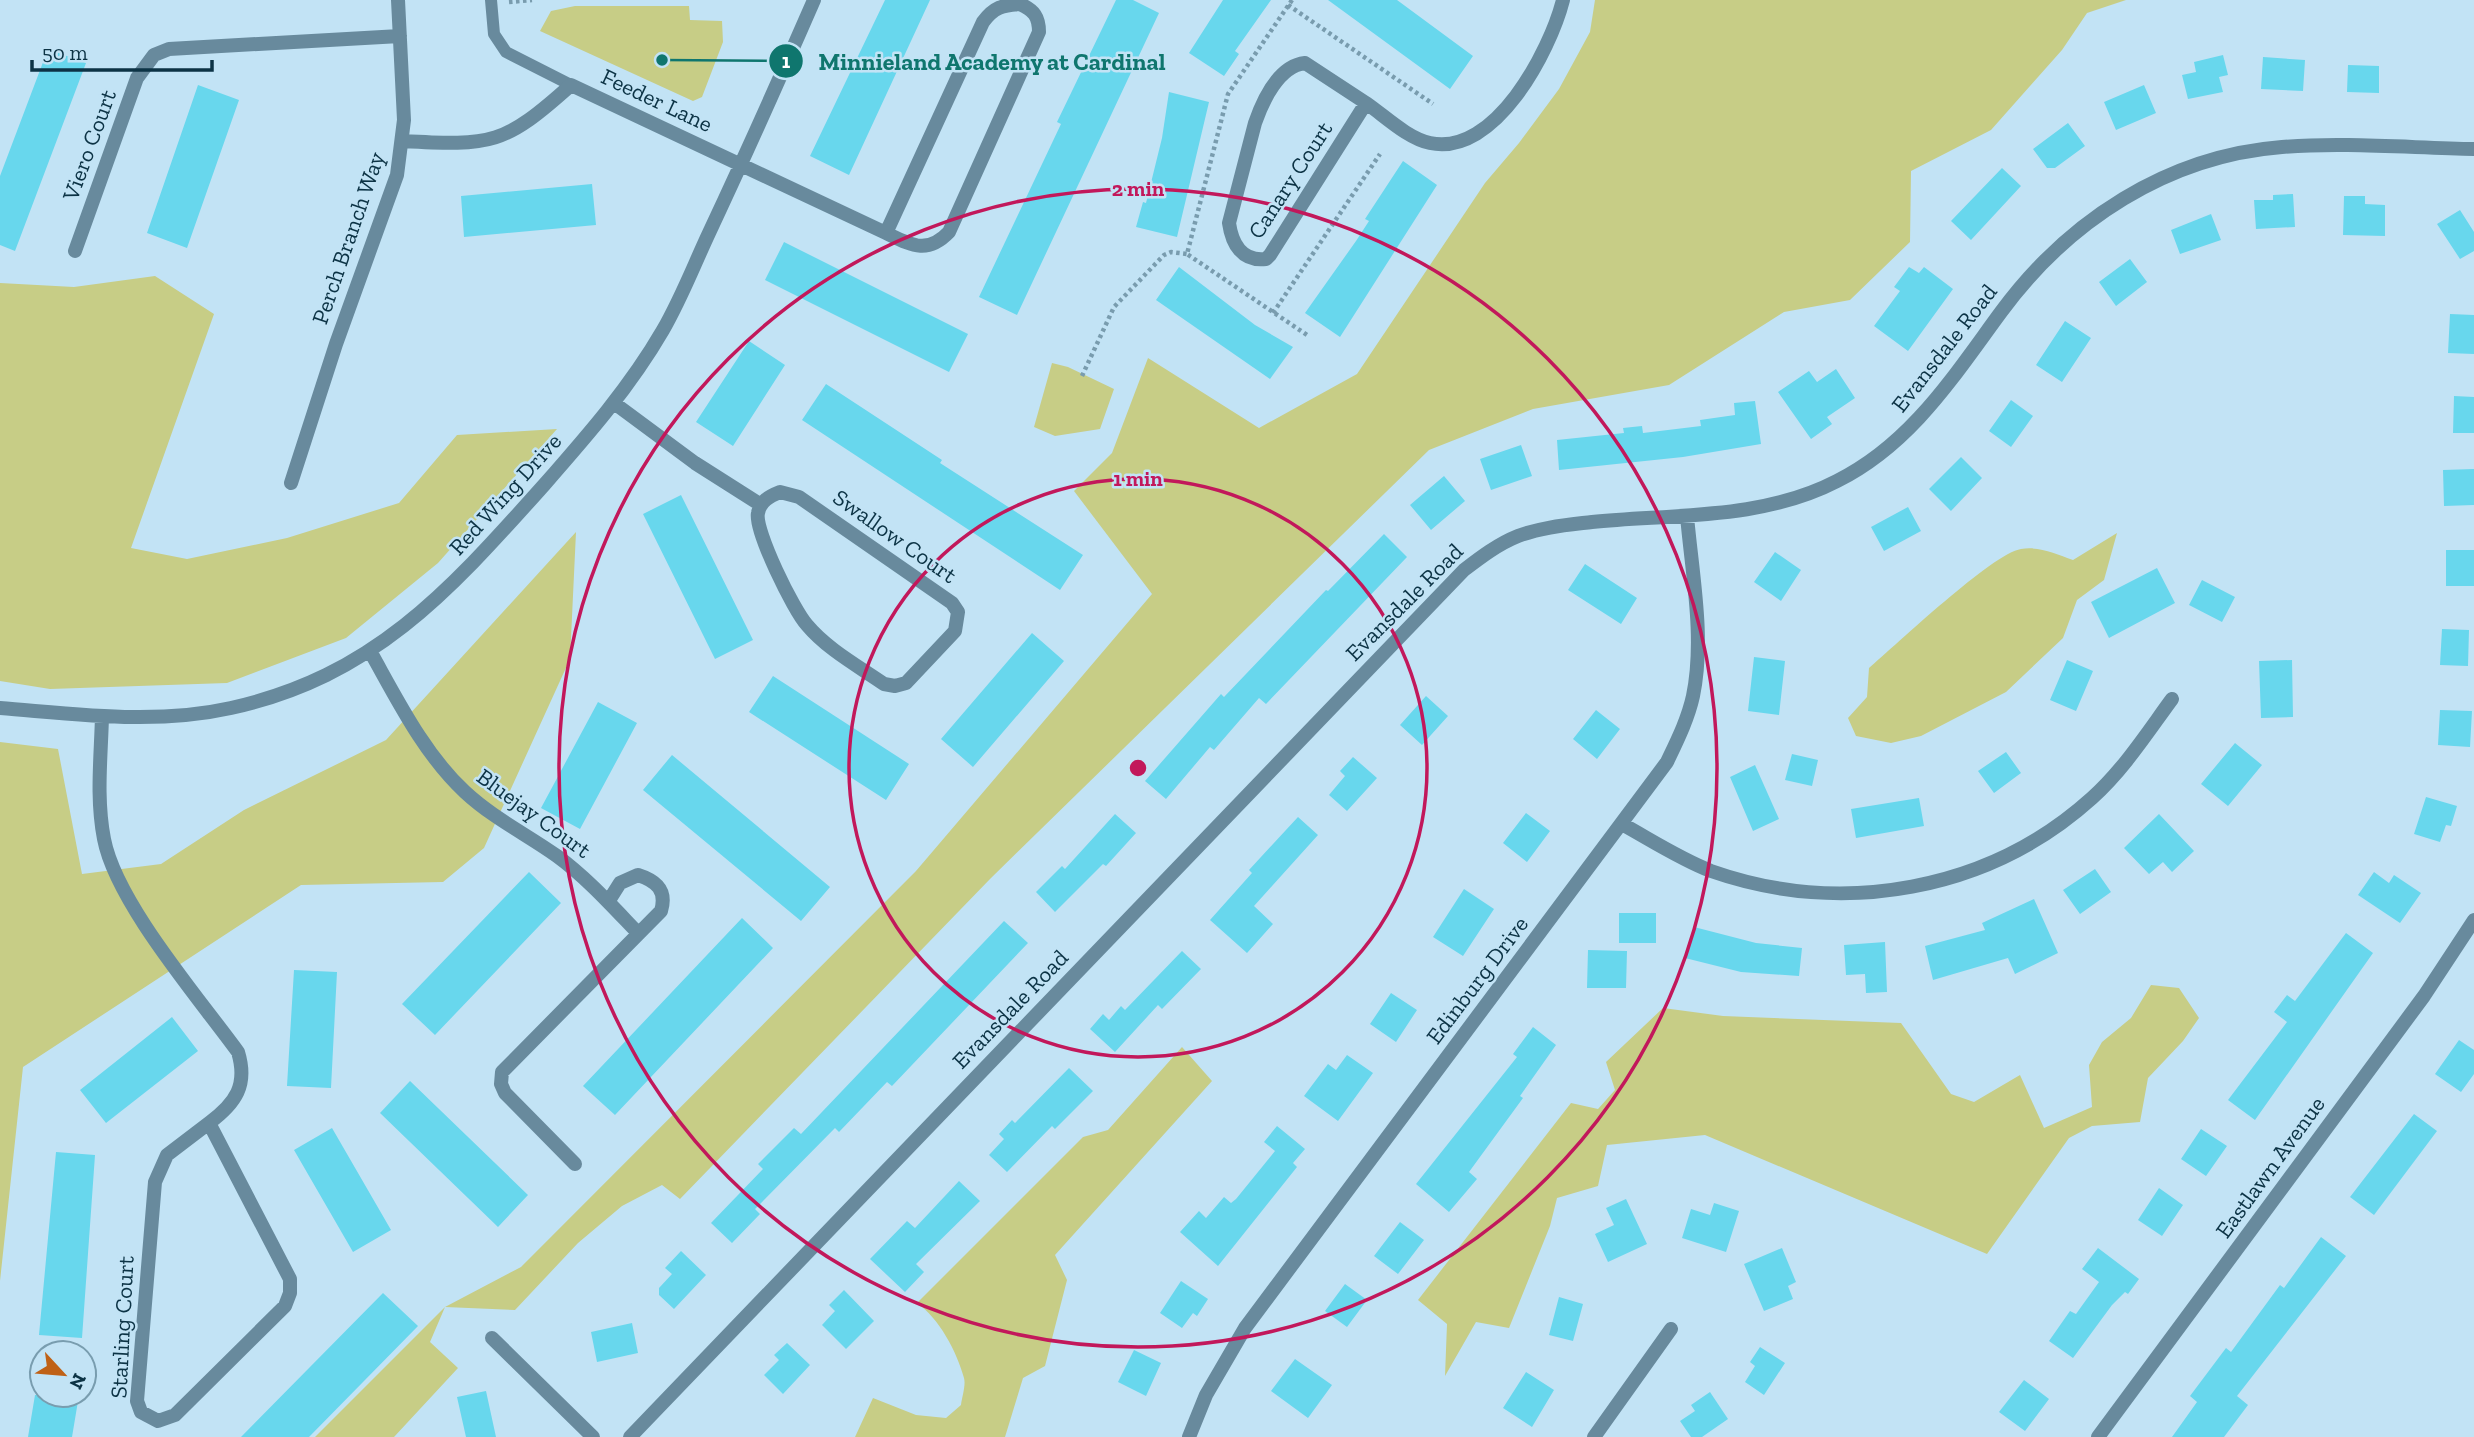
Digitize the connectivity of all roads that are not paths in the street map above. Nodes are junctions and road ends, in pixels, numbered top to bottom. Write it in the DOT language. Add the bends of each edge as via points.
graph roads {
  1 [pos="398,0"];
  2 [pos="491,0"];
  3 [pos="814,0"];
  4 [pos="1563,0"];
  5 [pos="400,36"];
  6 [pos="571,85"];
  7 [pos="1367,103"];
  8 [pos="403,141"];
  9 [pos="2474,149"];
  10 [pos="741,164"];
  11 [pos="886,233"];
  12 [pos="75,251"];
  13 [pos="614,403"];
  14 [pos="291,483"];
  15 [pos="761,505"];
  16 [pos="1687,516"];
  17 [pos="370,650"];
  18 [pos="2172,699"];
  19 [pos="0,708"];
  20 [pos="102,716"];
  21 [pos="1622,824"];
  22 [pos="608,902"];
  23 [pos="2474,920"];
  24 [pos="638,933"];
  25 [pos="209,1123"];
  26 [pos="575,1164"];
  27 [pos="1671,1329"];
  28 [pos="492,1338"];
  29 [pos="593,1437"];
  30 [pos="630,1437"];
  31 [pos="1189,1437"];
  32 [pos="1594,1437"];
  33 [pos="2098,1437"];
  1 -- 5 [label="street, Perch Branch Way"];
  2 -- 6 [label="lane" via="494,34 506,52"];
  3 -- 10 [label="street, Red Wing Drive"];
  4 -- 7 [label="street, Canary Court" via="1537,63 1493,122 1477,135 1454,143 1427,142"];
  5 -- 8 [label="street, Perch Branch Way"];
  5 -- 12 [label="street, Viero Court" via="169,49 154,55 137,78"];
  6 -- 8 [label="street, Feeder Lane" via="534,120 491,140 458,144"];
  6 -- 10 [label="street, Feeder Lane"];
  7 -- 7 [label="street, Canary Court" via="1266,260 1252,260 1241,252 1231,237 1229,223 1260,108 1286,69 1293,64 1312,65"];
  8 -- 14 [label="street, Perch Branch Way" via="397,175"];
  9 -- 16 [label="street, Evansdale Road" via="2283,146 2233,153 2151,183 2073,232 2033,270 1927,411 1872,461 1806,495 1767,506"];
  10 -- 11 [label="street, Feeder Lane"];
  10 -- 13 [label="street, Red Wing Drive" via="664,329"];
  11 -- 11 [label="street, Feeder Lane" via="916,248 929,247 949,232 1039,32 1039,20 1031,9 1003,5 983,22"];
  13 -- 15 [label="street"];
  13 -- 17 [label="street, Red Wing Drive" via="464,574 429,608"];
  15 -- 15 [label="street, Swallow Court" via="780,492 799,497 952,603 958,612 955,631 906,683 884,684 805,623 757,525"];
  16 -- 21 [label="street, Edinburg Drive" via="1698,662 1693,697 1667,762"];
  16 -- 30 [label="street, Evansdale Road" via="1548,527 1489,550 1464,570"];
  17 -- 20 [label="street, Red Wing Drive" via="324,676 234,707 149,718"];
  17 -- 22 [label="street, Bluejay Court" via="438,762 463,790 492,815 556,856"];
  18 -- 21 [label="street" via="2124,764 2060,825 2022,849 1949,880 1858,893 1773,886 1710,870"];
  19 -- 20 [label="street, Red Wing Drive"];
  20 -- 25 [label="street, Starling Court" via="99,808 104,842 116,875 132,906 238,1052 243,1067 236,1099"];
  21 -- 31 [label="street, Edinburg Drive" via="1245,1328 1206,1395"];
  22 -- 24 [label="street, Bluejay Court"];
  22 -- 24 [label="street" via="627,877 649,878 662,889 661,911"];
  23 -- 33 [label="street, Eastlawn Avenue" via="2424,996"];
  24 -- 26 [label="street" via="502,1072 505,1093"];
  25 -- 25 [label="street, Starling Court" via="167,1155 155,1182 136,1401 141,1412 158,1422 176,1416 285,1306 290,1293 290,1279"];
  27 -- 32 [label="street"];
  28 -- 29 [label="street"];
}
